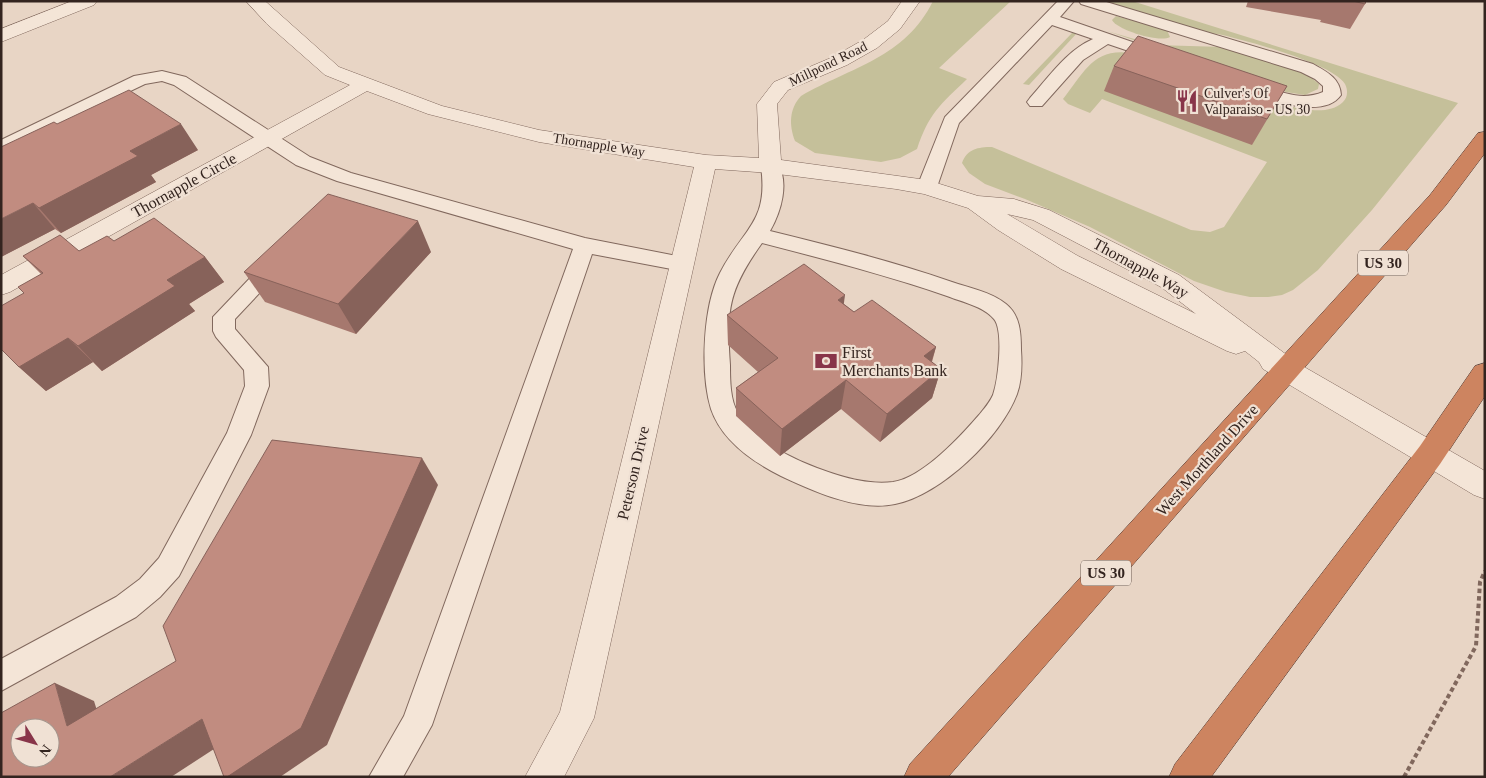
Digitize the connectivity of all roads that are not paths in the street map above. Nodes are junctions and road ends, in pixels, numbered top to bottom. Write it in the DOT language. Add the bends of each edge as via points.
graph roads {
  1 [pos="88,1"];
  2 [pos="256,1"];
  3 [pos="912,1"];
  4 [pos="1086,1"];
  5 [pos="1058,10"];
  6 [pos="1,36"];
  7 [pos="1108,39"];
  8 [pos="1206,39"];
  9 [pos="1172,60"];
  10 [pos="1236,82"];
  11 [pos="366,84"];
  12 [pos="1036,102"];
  13 [pos="268,138"];
  14 [pos="1485,138"];
  15 [pos="1,147"];
  16 [pos="706,162"];
  17 [pos="770,166"];
  18 [pos="360,182"];
  19 [pos="927,187"];
  20 [pos="339,202"];
  21 [pos="759,235"];
  22 [pos="585,245"];
  23 [pos="290,250"];
  24 [pos="682,264"];
  25 [pos="1,286"];
  26 [pos="1288,370"];
  27 [pos="1485,374"];
  28 [pos="1430,455"];
  29 [pos="1485,486"];
  30 [pos="1,676"];
  31 [pos="385,777"];
  32 [pos="544,777"];
  33 [pos="923,777"];
  34 [pos="1188,777"];
  1 -- 6 [label="street"];
  2 -- 11 [label="street, Thornapple Way" via="332,71"];
  3 -- 17 [label="street, Millpond Road" via="894,25 870,44 840,61 781,86 767,104"];
  4 -- 8 [label="lane"];
  5 -- 7 [label="lane"];
  5 -- 8 [label="lane" via="1169,43"];
  5 -- 19 [label="lane" via="951,121"];
  7 -- 9 [label="lane"];
  7 -- 12 [label="lane" via="1094,42 1082,50"];
  8 -- 10 [label="lane" via="1227,42 1321,74 1332,85 1332,95 1320,102 1301,102"];
  11 -- 13 [label="street, Thornapple Circle"];
  11 -- 16 [label="street, Thornapple Way" via="434,110 539,136"];
  13 -- 15 [label="lane" via="180,81 162,76 140,80"];
  13 -- 18 [label="lane" via="303,161"];
  13 -- 25 [label="street, Thornapple Circle"];
  14 -- 26 [label="highway, West Morthland Drive / US 30" via="1438,200"];
  16 -- 17 [label="street, Thornapple Way"];
  16 -- 24 [label="street, Peterson Drive"];
  17 -- 19 [label="street, Thornapple Way"];
  17 -- 21 [label="lane" via="774,198"];
  18 -- 20 [label="lane"];
  18 -- 22 [label="lane"];
  19 -- 26 [label="street, Thornapple Way" via="976,202 1013,231 1138,297"];
  21 -- 21 [label="lane" via="723,288 718,314 719,381 726,416 747,440 781,466 837,486 877,495 907,490 929,478 982,428 1005,394 1010,343 1008,322 1002,313 978,299 919,278"];
  22 -- 24 [label="lane"];
  22 -- 31 [label="lane" via="416,725"];
  23 -- 30 [label="lane" via="224,317 224,331 256,367 257,386 239,435 169,567 126,607"];
  24 -- 32 [label="street, Peterson Drive" via="576,718"];
  26 -- 28 [label="street, Thornapple Way"];
  26 -- 33 [label="highway, West Morthland Drive / US 30"];
  27 -- 28 [label="highway"];
  28 -- 29 [label="street, Thornapple Way"];
  28 -- 34 [label="highway"];
}
